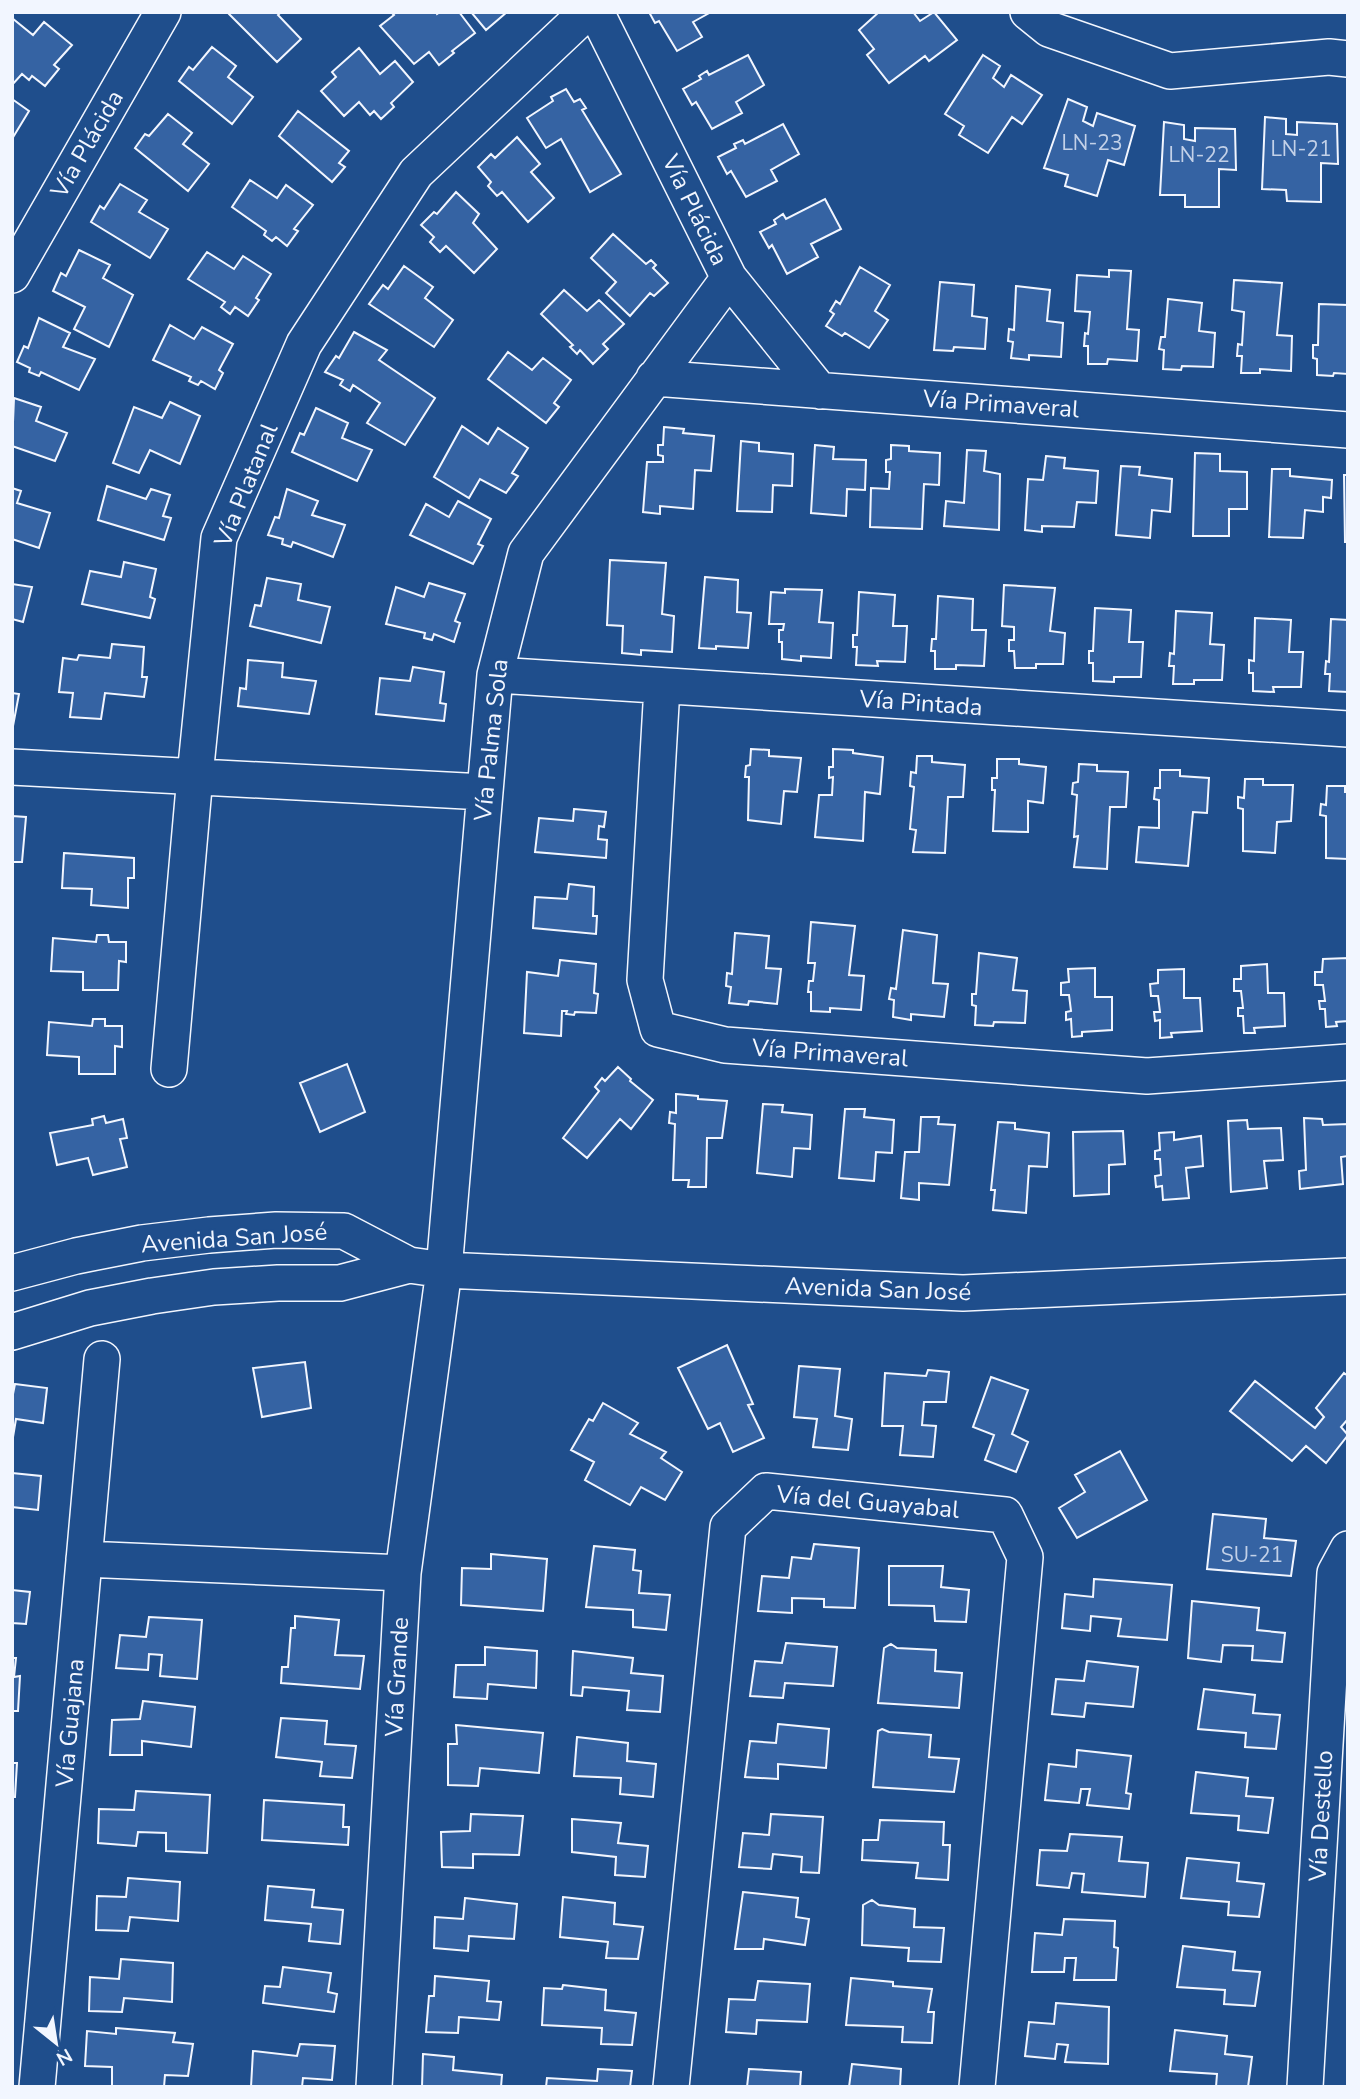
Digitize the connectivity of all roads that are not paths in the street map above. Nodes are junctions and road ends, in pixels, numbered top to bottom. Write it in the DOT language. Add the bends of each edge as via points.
graph roads {
  1 [pos="163,12"];
  2 [pos="587,12"];
  3 [pos="596,12"];
  4 [pos="1028,12"];
  5 [pos="1348,59"];
  6 [pos="12,275"];
  7 [pos="729,278"];
  8 [pos="654,379"];
  9 [pos="820,391"];
  10 [pos="1348,430"];
  11 [pos="495,675"];
  12 [pos="662,687"];
  13 [pos="1348,729"];
  14 [pos="12,766"];
  15 [pos="195,776"];
  16 [pos="485,792"];
  17 [pos="1348,1062"];
  18 [pos="169,1069"];
  19 [pos="409,1265"];
  20 [pos="444,1270"];
  21 [pos="12,1273"];
  22 [pos="1348,1276"];
  23 [pos="12,1332"];
  24 [pos="102,1359"];
  25 [pos="1348,1549"];
  26 [pos="84,1559"];
  27 [pos="403,1573"];
  28 [pos="37,2087"];
  29 [pos="374,2087"];
  30 [pos="671,2087"];
  31 [pos="977,2087"];
  32 [pos="1305,2087"];
  1 -- 6 [label="street, Vía Plácida"];
  2 -- 15 [label="street, Vía Platanal" via="416,173 304,344 219,538"];
  3 -- 7 [label="street, Vía Plácida"];
  4 -- 5 [label="street" via="1049,29 1170,71"];
  7 -- 8 [label="street, Vía Palma Sola"];
  7 -- 9 [label="street, Vía Plácida"];
  8 -- 9 [label="street, Vía Primaveral"];
  8 -- 11 [label="street, Vía Palma Sola" via="526,553"];
  9 -- 10 [label="street, Vía Primaveral"];
  11 -- 12 [label="street, Vía Pintada"];
  11 -- 16 [label="street, Vía Palma Sola"];
  12 -- 13 [label="street, Vía Pintada"];
  12 -- 17 [label="street, Vía Primaveral" via="645,980 658,1029 725,1045 1147,1076"];
  14 -- 15 [label="street"];
  15 -- 16 [label="street"];
  15 -- 18 [label="street, Vía Platanal"];
  16 -- 20 [label="street, Vía Palma Sola"];
  19 -- 20 [label="street, Avenida San José"];
  19 -- 21 [label="street, Avenida San José" via="344,1231 276,1230 142,1243"];
  19 -- 23 [label="street, Avenida San José" via="340,1283 215,1287 152,1296 90,1308"];
  20 -- 22 [label="street, Avenida San José" via="963,1293"];
  20 -- 27 [label="street, Vía Grande"];
  24 -- 26 [label="street, Vía Guajana"];
  25 -- 32 [label="street, Vía Destello" via="1335,1573"];
  26 -- 27 [label="street"];
  26 -- 28 [label="street, Vía Guajana"];
  27 -- 29 [label="street, Vía Grande"];
  30 -- 31 [label="street, Vía del Guayabal" via="728,1527 766,1491 1005,1515 1025,1557"];
}
